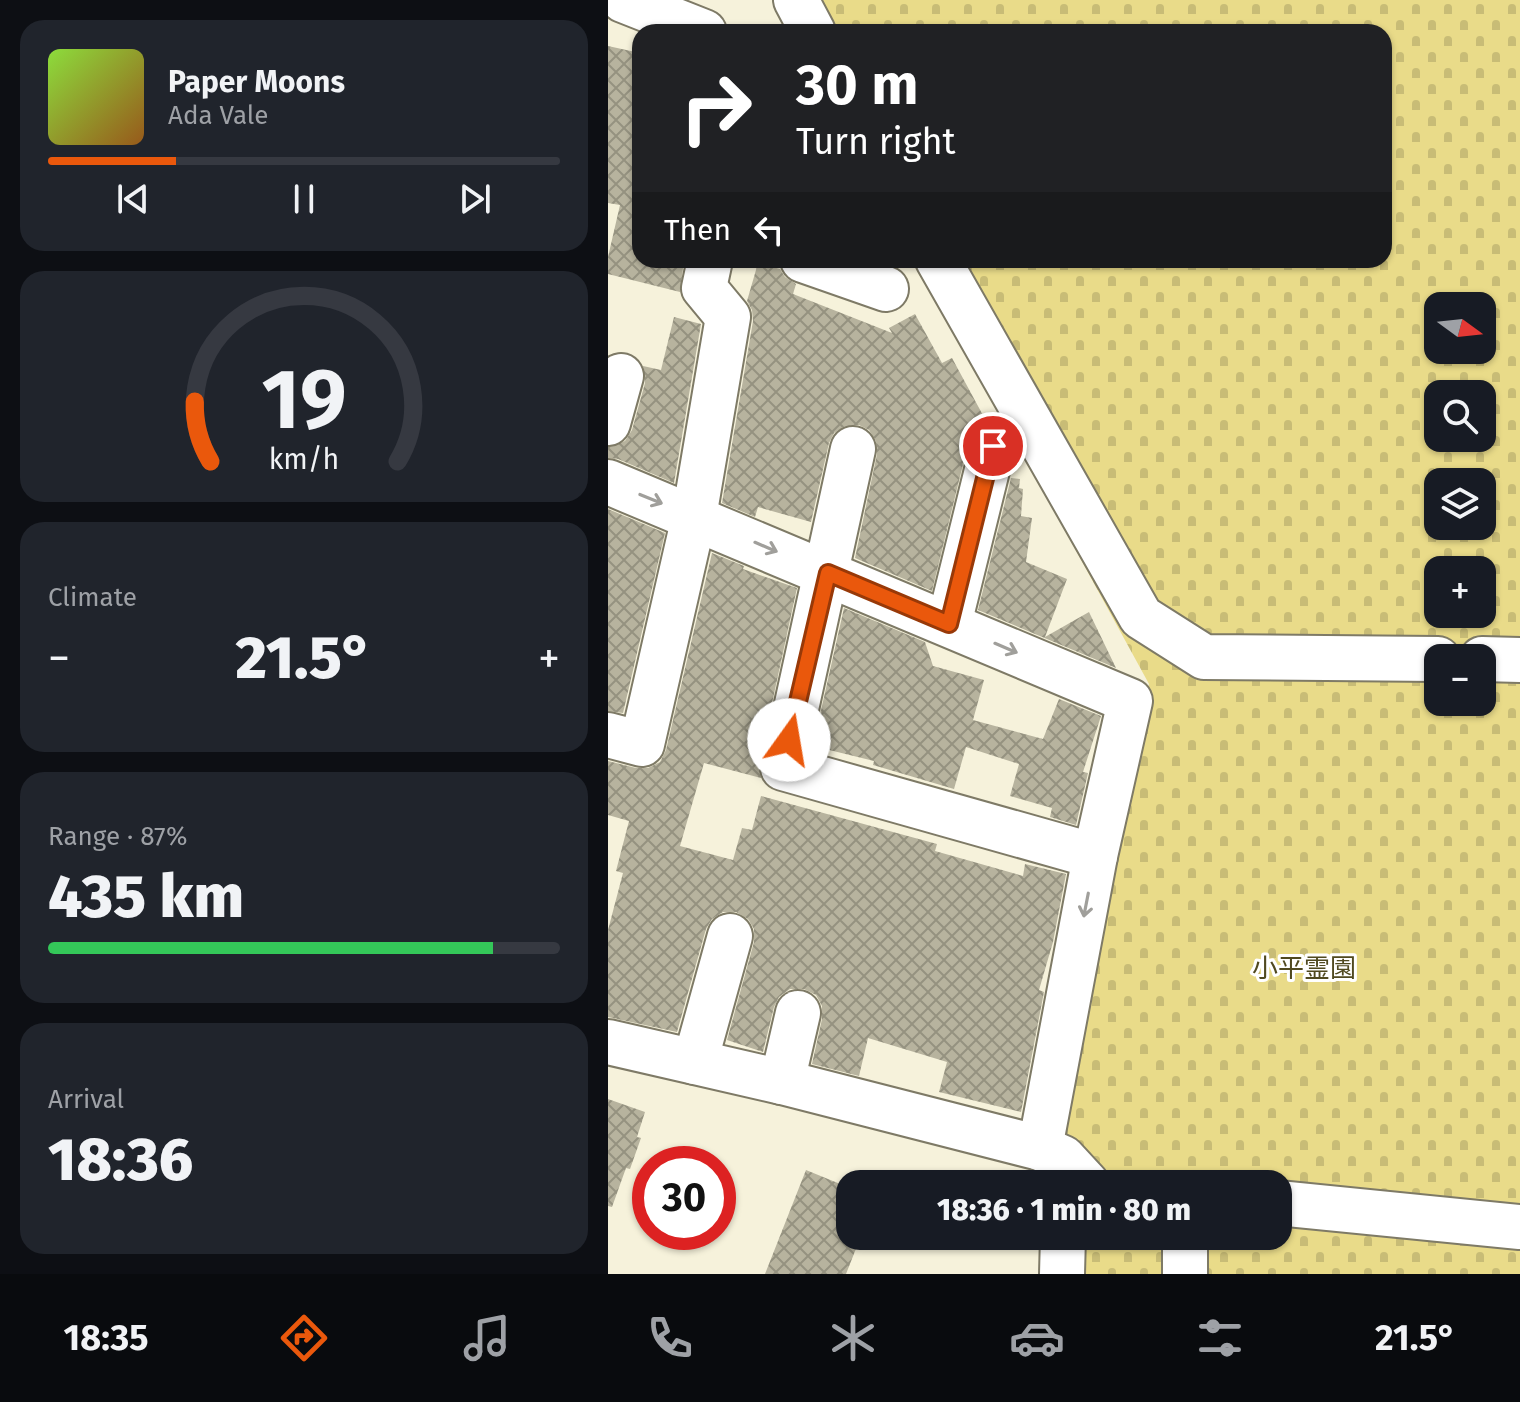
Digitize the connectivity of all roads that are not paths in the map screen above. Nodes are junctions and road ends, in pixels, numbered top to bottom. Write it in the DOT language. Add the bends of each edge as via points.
graph roads {
  1 [pos="623,0"];
  2 [pos="796,0"];
  3 [pos="684,24"];
  4 [pos="809,24"];
  5 [pos="708,268"];
  6 [pos="826,268"];
  7 [pos="943,268"];
  8 [pos="886,289"];
  9 [pos="621,376"];
  10 [pos="608,423"];
  11 [pos="993,446"];
  12 [pos="853,449"];
  13 [pos="608,482"];
  14 [pos="694,517"];
  15 [pos="828,573"];
  16 [pos="949,624"];
  17 [pos="1424,659"];
  18 [pos="1496,659"];
  19 [pos="1520,660"];
  20 [pos="608,735"];
  21 [pos="1095,856"];
  22 [pos="730,936"];
  23 [pos="798,1013"];
  24 [pos="608,1042"];
  25 [pos="695,1062"];
  26 [pos="782,1082"];
  27 [pos="1063,1169"];
  28 [pos="1292,1204"];
  29 [pos="1520,1227"];
  30 [pos="1063,1250"];
  31 [pos="1185,1250"];
  32 [pos="1062,1274"];
  33 [pos="1185,1274"];
  1 -- 3 [label="street"];
  2 -- 4 [label="street"];
  5 -- 14 [label="street" via="704,288 728,317"];
  6 -- 8 [label="street"];
  7 -- 17 [label="street" via="1141,617 1204,657"];
  9 -- 10 [label="street"];
  11 -- 16 [label="street"];
  12 -- 15 [label="street"];
  13 -- 14 [label="street, one-way"];
  14 -- 15 [label="street, one-way"];
  14 -- 20 [label="street" via="642,744"];
  15 -- 16 [label="street"];
  15 -- 21 [label="street" via="783,768"];
  16 -- 21 [label="street, one-way" via="1130,701"];
  18 -- 19 [label="street"];
  21 -- 27 [label="street, one-way"];
  22 -- 25 [label="street"];
  23 -- 26 [label="street"];
  24 -- 25 [label="street"];
  25 -- 26 [label="street"];
  26 -- 27 [label="street"];
  28 -- 29 [label="street"];
  30 -- 32 [label="street"];
  31 -- 33 [label="street"];
}
